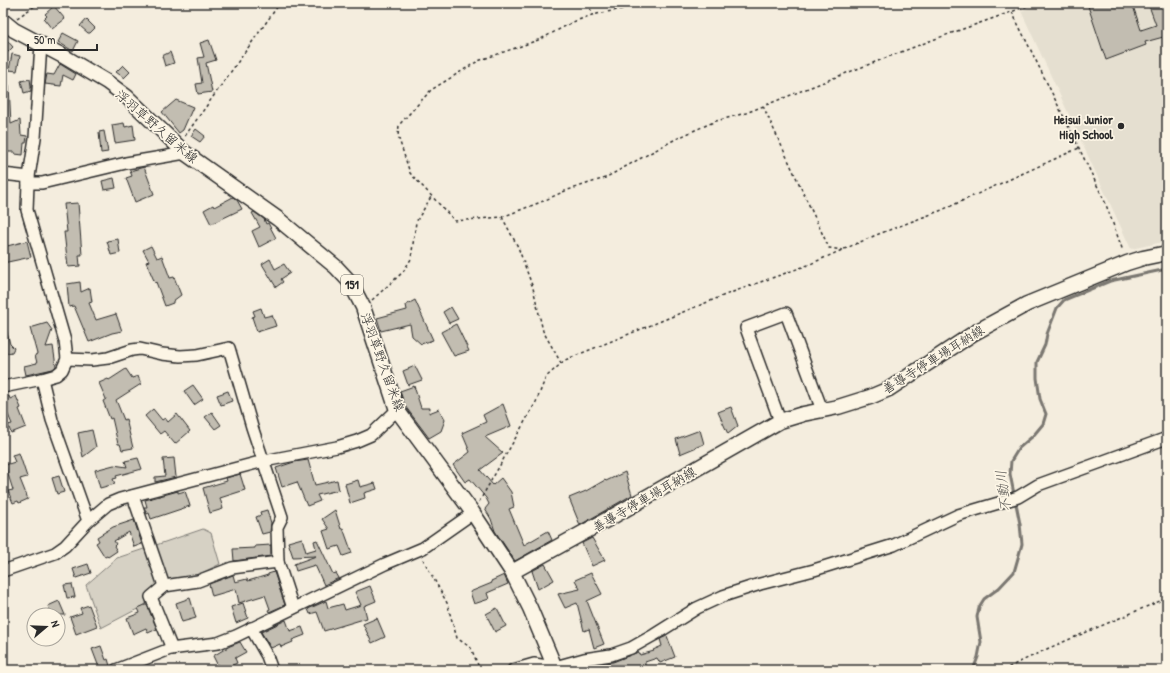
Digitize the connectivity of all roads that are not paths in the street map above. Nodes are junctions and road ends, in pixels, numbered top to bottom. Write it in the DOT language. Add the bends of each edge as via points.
graph roads {
  1 [pos="5,23"];
  2 [pos="41,44"];
  3 [pos="181,149"];
  4 [pos="3,174"];
  5 [pos="29,180"];
  6 [pos="1167,254"];
  7 [pos="67,359"];
  8 [pos="42,379"];
  9 [pos="3,387"];
  10 [pos="397,410"];
  11 [pos="822,410"];
  12 [pos="780,421"];
  13 [pos="1167,438"];
  14 [pos="264,461"];
  15 [pos="133,496"];
  16 [pos="473,513"];
  17 [pos="88,521"];
  18 [pos="278,562"];
  19 [pos="3,571"];
  20 [pos="512,572"];
  21 [pos="164,586"];
  22 [pos="293,608"];
  23 [pos="251,628"];
  24 [pos="172,648"];
  25 [pos="555,668"];
  26 [pos="116,670"];
  27 [pos="272,670"];
  28 [pos="513,670"];
  1 -- 2 [label="main road, 浮羽草野久留米線 / 151"];
  2 -- 3 [label="main road, 浮羽草野久留米線 / 151" via="127,97"];
  2 -- 5 [label="street" via="35,138"];
  3 -- 5 [label="street" via="168,156 42,183"];
  3 -- 10 [label="main road, 浮羽草野久留米線 / 151" via="278,219 336,266 350,282 363,307"];
  4 -- 5 [label="street"];
  5 -- 7 [label="street" via="27,210 66,341"];
  6 -- 11 [label="main road, 善導寺停車場耳納線" via="1127,263 1027,304 974,333 889,389"];
  7 -- 8 [label="street" via="62,370 56,375"];
  7 -- 14 [label="street" via="108,358 140,349 180,356 229,348"];
  8 -- 9 [label="street"];
  8 -- 17 [label="street" via="52,420"];
  10 -- 14 [label="street" via="371,435 357,441"];
  10 -- 16 [label="main road, 浮羽草野久留米線 / 151"];
  11 -- 12 [label="main road, 善導寺停車場耳納線"];
  11 -- 12 [label="street" via="786,313 746,328"];
  12 -- 20 [label="main road, 善導寺停車場耳納線"];
  13 -- 25 [label="street" via="1038,485 1015,498 958,515 894,545 723,596 697,608 631,648"];
  14 -- 15 [label="street"];
  14 -- 18 [label="street" via="282,517 277,527"];
  15 -- 17 [label="street" via="108,504"];
  15 -- 21 [label="street"];
  16 -- 20 [label="main road, 浮羽草野久留米線 / 151"];
  16 -- 22 [label="street" via="423,548"];
  17 -- 19 [label="street" via="55,553"];
  18 -- 21 [label="street" via="232,568 198,580"];
  18 -- 22 [label="street"];
  20 -- 25 [label="main road, 浮羽草野久留米線 / 151"];
  21 -- 24 [label="street" via="151,597"];
  22 -- 23 [label="street"];
  23 -- 24 [label="street" via="218,644"];
  23 -- 27 [label="street"];
  24 -- 26 [label="street"];
  25 -- 28 [label="street" via="534,664"];
}
